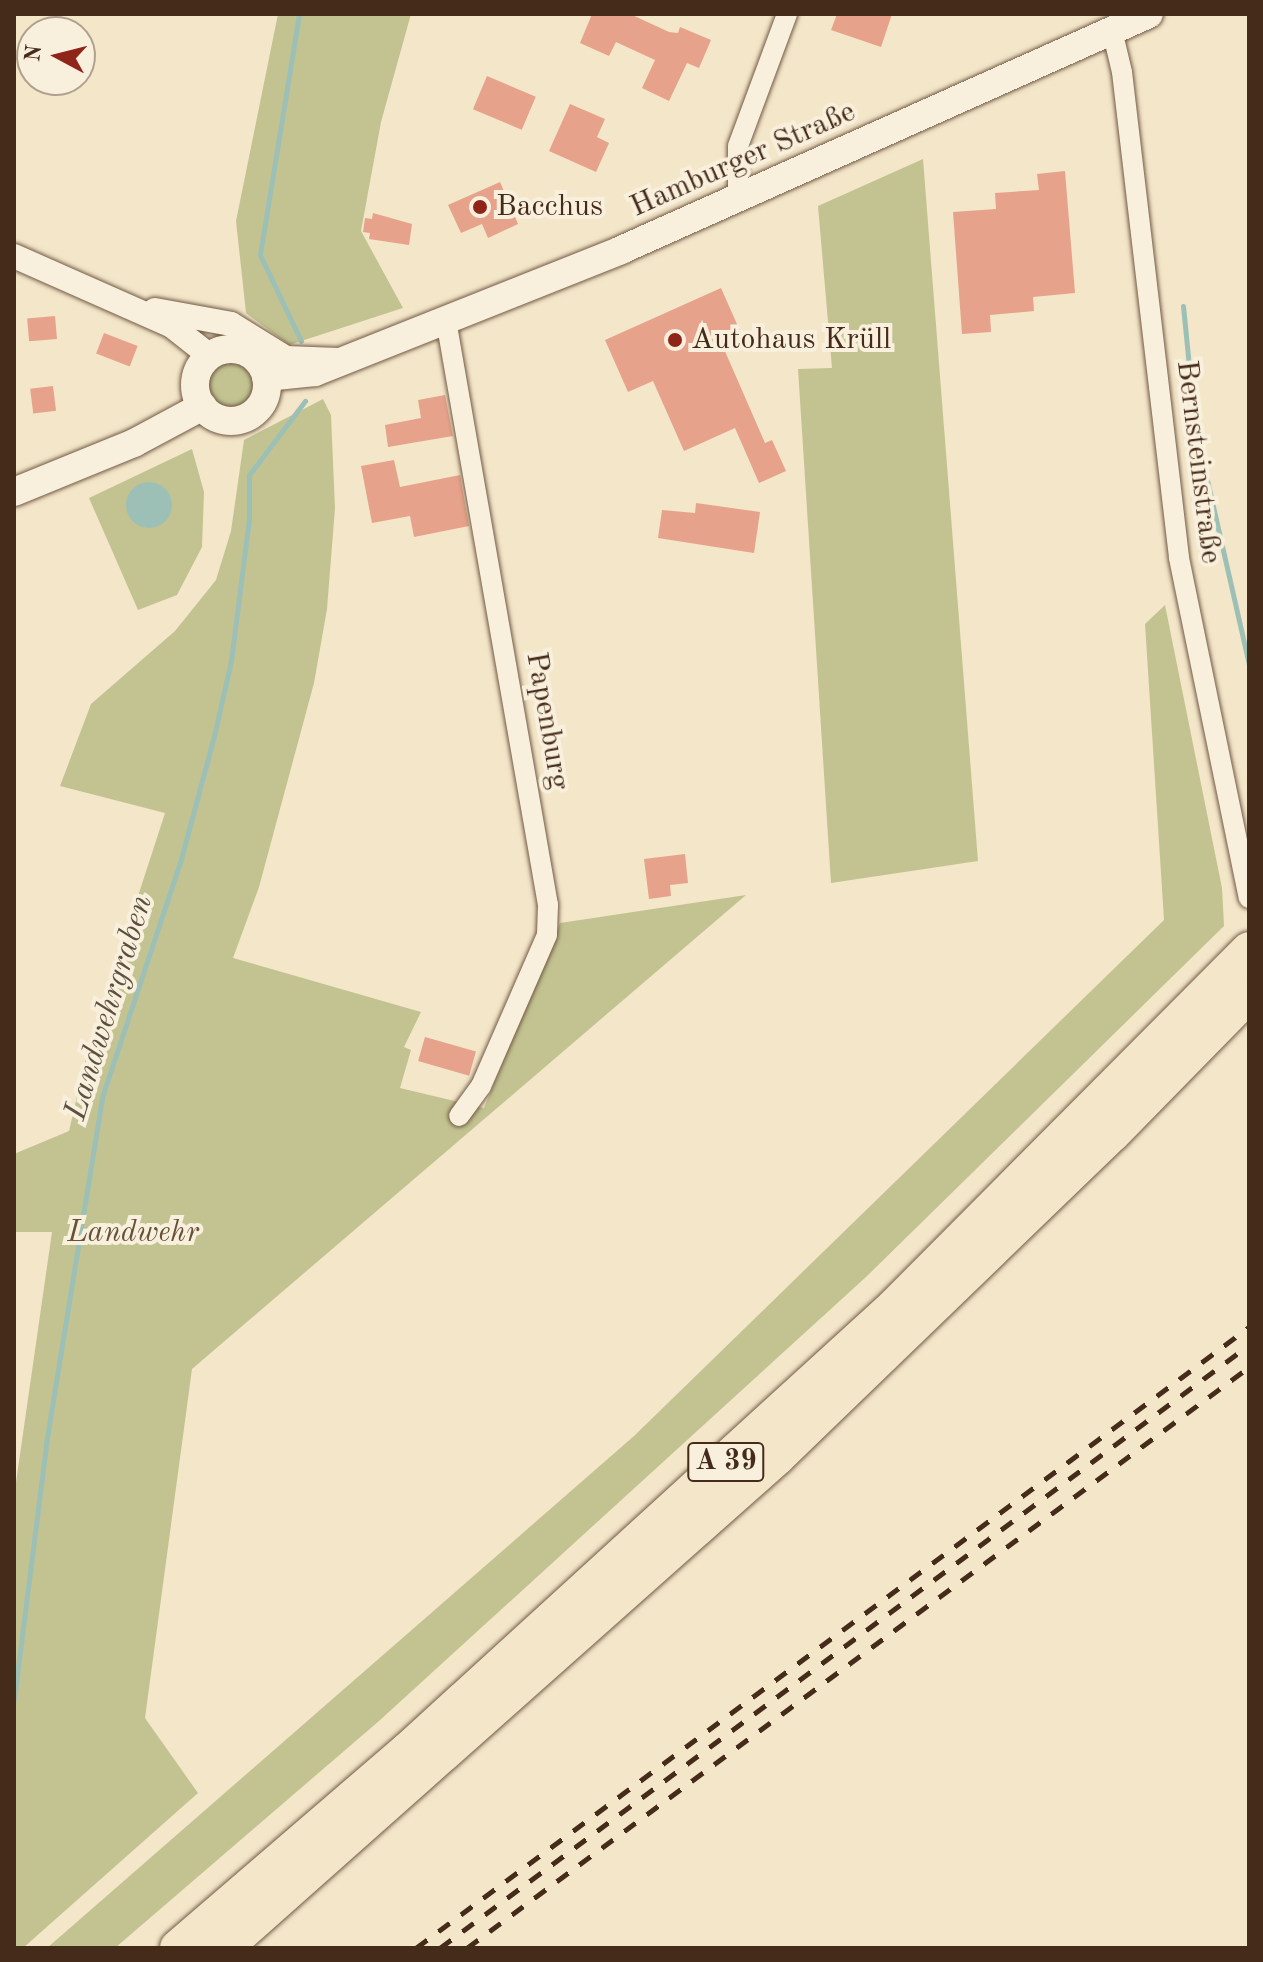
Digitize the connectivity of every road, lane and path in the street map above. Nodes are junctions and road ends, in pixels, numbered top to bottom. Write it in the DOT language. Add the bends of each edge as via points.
graph roads {
  1 [pos="787,14"];
  2 [pos="1149,14"];
  3 [pos="1112,30"];
  4 [pos="738,200"];
  5 [pos="14,256"];
  6 [pos="137,309"];
  7 [pos="446,320"];
  8 [pos="210,356"];
  9 [pos="345,360"];
  10 [pos="266,377"];
  11 [pos="203,406"];
  12 [pos="14,492"];
  13 [pos="1248,895"];
  14 [pos="1249,950"];
  15 [pos="1249,994"];
  16 [pos="459,1116"];
  17 [pos="178,1948"];
  18 [pos="224,1948"];
  1 -- 4 [label="street" via="738,146"];
  2 -- 3 [label="main road, Hamburger Straße"];
  3 -- 4 [label="main road, Hamburger Straße"];
  3 -- 13 [label="street, Bernsteinstraße" via="1122,72 1179,558"];
  4 -- 7 [label="main road, Hamburger Straße"];
  5 -- 6 [label="street"];
  6 -- 8 [label="street" via="172,326"];
  6 -- 9 [label="street" via="231,324 286,358"];
  7 -- 9 [label="main road, Hamburger Straße"];
  7 -- 16 [label="street, Papenburg" via="548,905 547,935 481,1086"];
  8 -- 10 [label="main road" via="244,351"];
  8 -- 11 [label="main road" via="195,385"];
  9 -- 10 [label="main road, Hamburger Straße" via="304,374"];
  10 -- 11 [label="main road" via="262,405 243,419 220,419"];
  11 -- 12 [label="main road" via="134,443"];
  14 -- 17 [label="highway, A 39" via="894,1307 442,1720"];
  15 -- 18 [label="highway, A 39" via="1112,1134 777,1457"];
}
